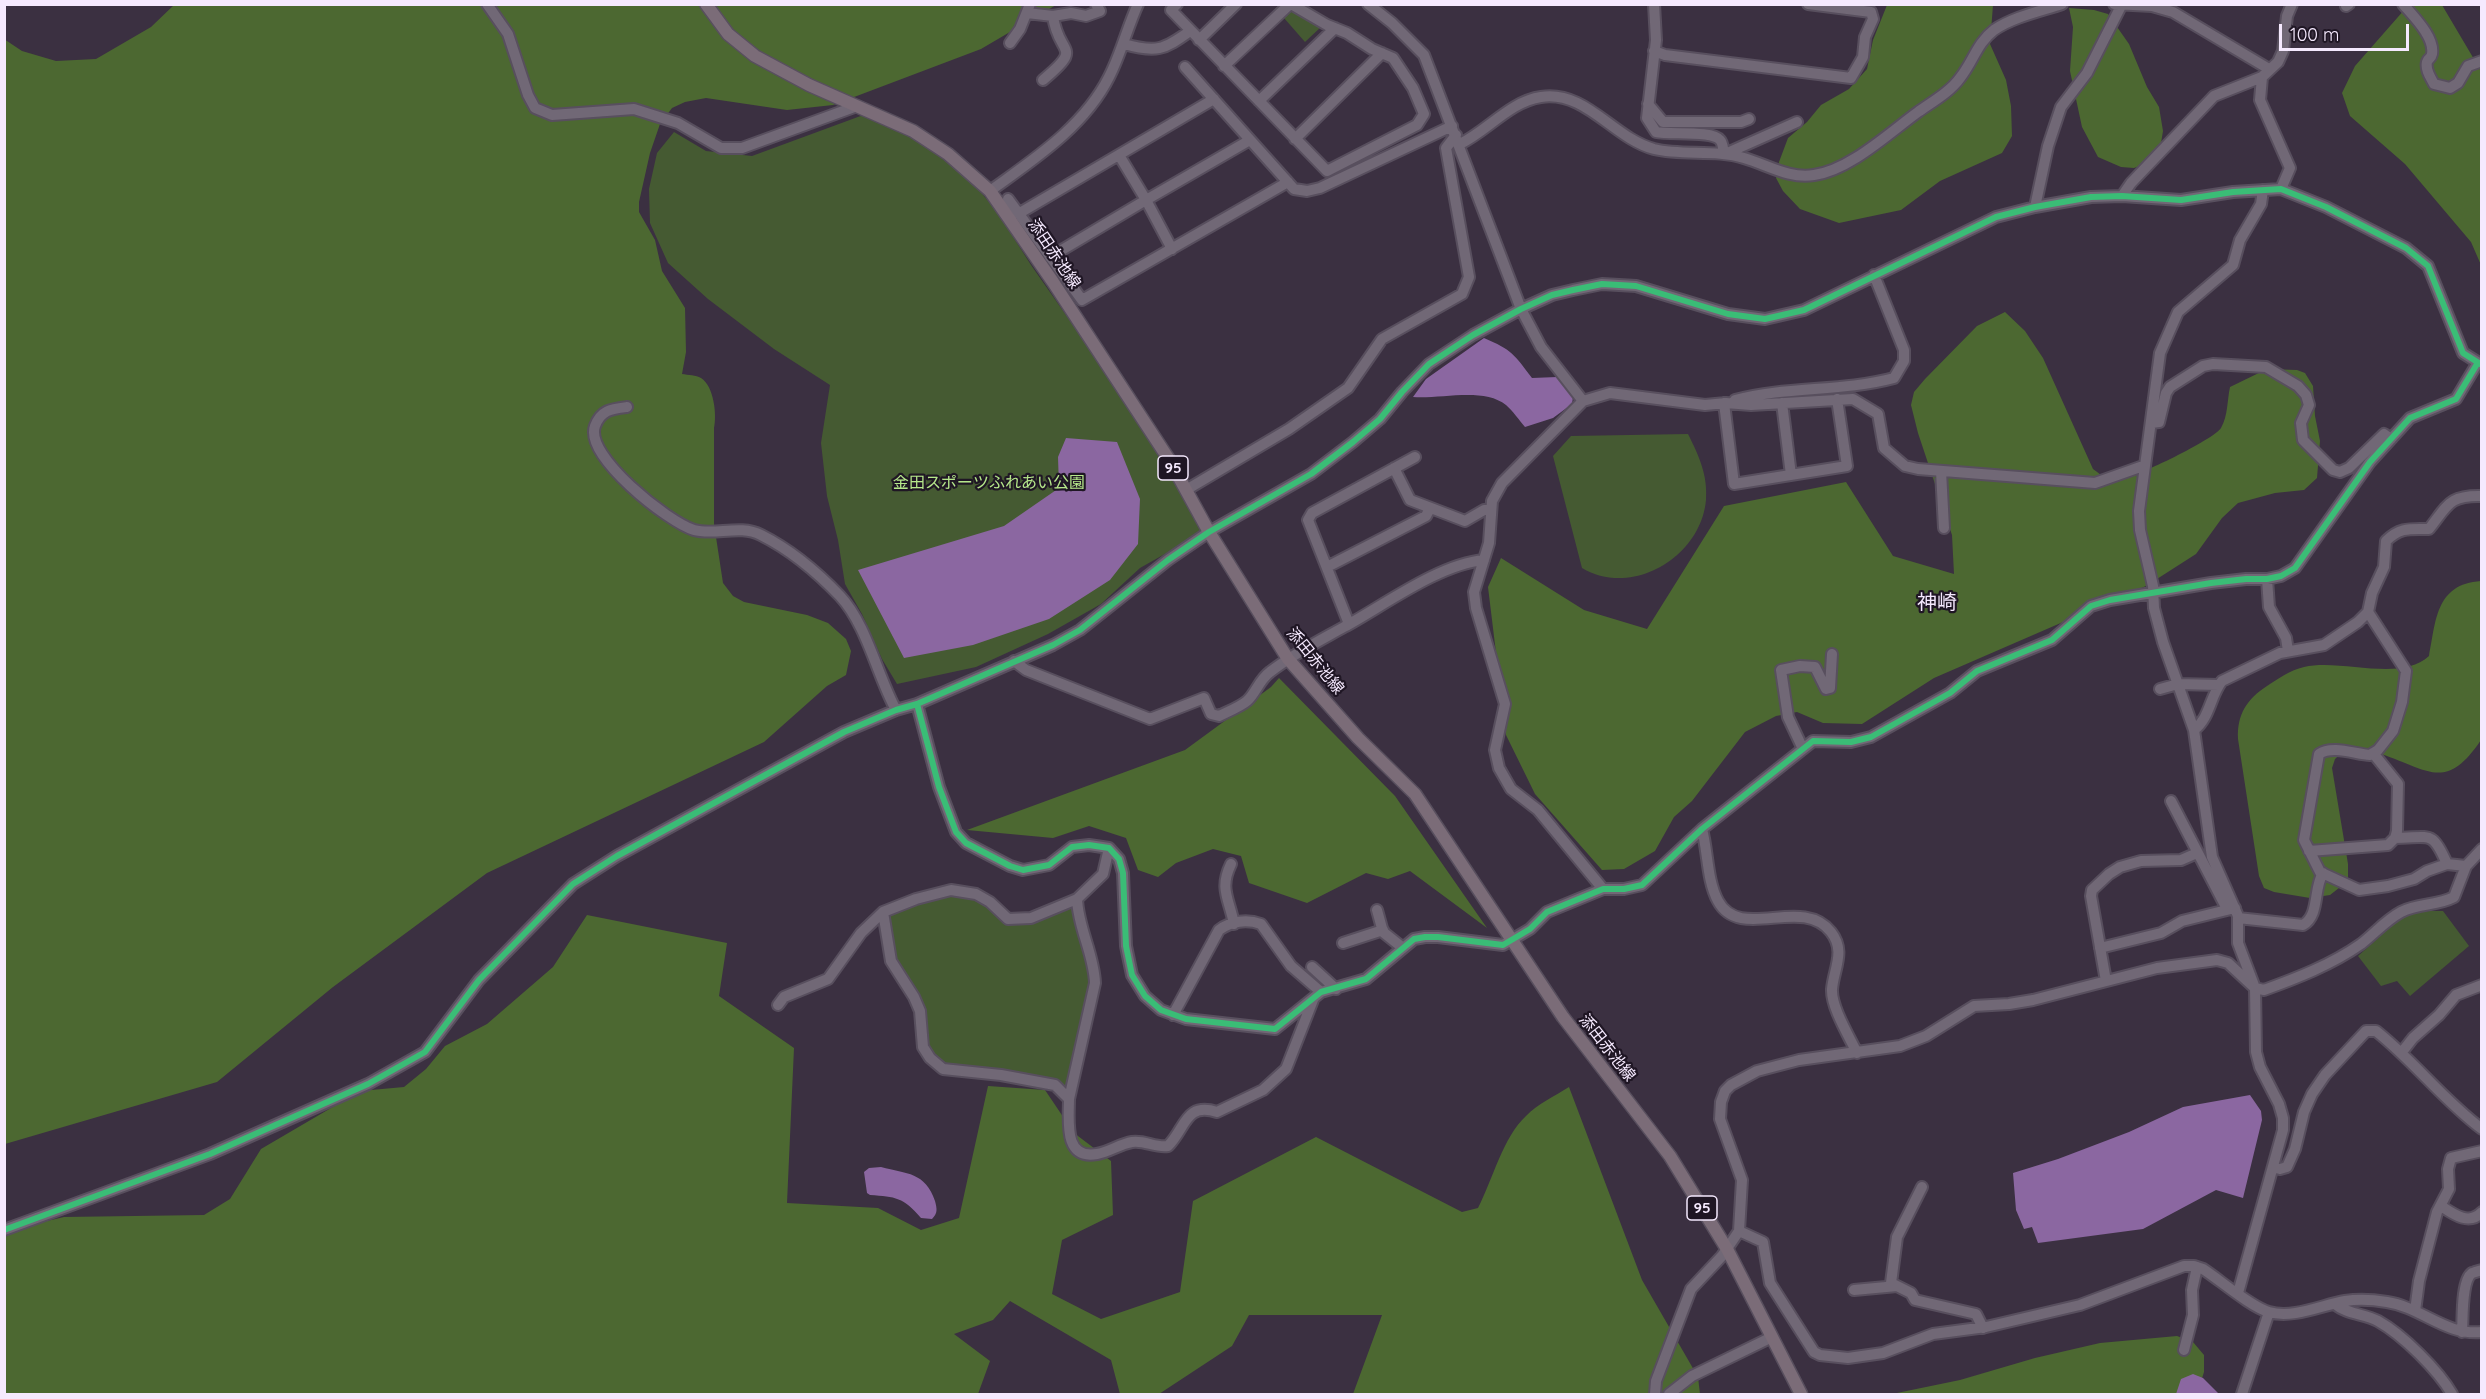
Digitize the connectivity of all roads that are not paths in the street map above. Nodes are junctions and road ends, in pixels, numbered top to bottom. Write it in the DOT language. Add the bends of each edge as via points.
graph roads {
  1 [pos="487,4"];
  2 [pos="706,4"];
  3 [pos="1095,4"];
  4 [pos="1138,4"];
  5 [pos="1177,4"];
  6 [pos="1236,4"];
  7 [pos="1291,4"];
  8 [pos="1368,4"];
  9 [pos="1654,4"];
  10 [pos="1808,4"];
  11 [pos="2062,4"];
  12 [pos="2292,4"];
  13 [pos="2403,4"];
  14 [pos="2119,5"];
  15 [pos="1028,9"];
  16 [pos="1053,16"];
  17 [pos="1335,28"];
  18 [pos="1190,31"];
  19 [pos="1199,40"];
  20 [pos="1010,43"];
  21 [pos="1124,44"];
  22 [pos="1654,51"];
  23 [pos="1382,53"];
  24 [pos="2481,61"];
  25 [pos="1224,66"];
  26 [pos="1185,67"];
  27 [pos="2265,73"];
  28 [pos="1043,81"];
  29 [pos="1214,99"];
  30 [pos="1259,101"];
  31 [pos="1648,104"];
  32 [pos="857,106"];
  33 [pos="1749,119"];
  34 [pos="1797,122"];
  35 [pos="1456,135"];
  36 [pos="1295,139"];
  37 [pos="1250,140"];
  38 [pos="1366,151"];
  39 [pos="1724,154"];
  40 [pos="1119,155"];
  41 [pos="1372,163"];
  42 [pos="1288,182"];
  43 [pos="2282,189"];
  44 [pos="2263,190"];
  45 [pos="990,191"];
  46 [pos="2122,196"];
  47 [pos="1008,200"];
  48 [pos="1146,201"];
  49 [pos="2035,207"];
  50 [pos="1018,214"];
  51 [pos="1034,245"];
  52 [pos="1172,249"];
  53 [pos="1050,257"];
  54 [pos="1874,275"];
  55 [pos="1521,309"];
  56 [pos="2479,365"];
  57 [pos="1837,399"];
  58 [pos="1583,401"];
  59 [pos="1725,403"];
  60 [pos="1782,403"];
  61 [pos="627,406"];
  62 [pos="2151,423"];
  63 [pos="2391,439"];
  64 [pos="1415,457"];
  65 [pos="2143,466"];
  66 [pos="1394,468"];
  67 [pos="1941,471"];
  68 [pos="1791,475"];
  69 [pos="1186,490"];
  70 [pos="2481,496"];
  71 [pos="1430,508"];
  72 [pos="1491,510"];
  73 [pos="1944,528"];
  74 [pos="1209,532"];
  75 [pos="1484,560"];
  76 [pos="1327,567"];
  77 [pos="2267,579"];
  78 [pos="2152,594"];
  79 [pos="2368,612"];
  80 [pos="1349,624"];
  81 [pos="2288,651"];
  82 [pos="1832,654"];
  83 [pos="1288,659"];
  84 [pos="1014,661"];
  85 [pos="2178,684"];
  86 [pos="2219,685"];
  87 [pos="2160,689"];
  88 [pos="917,704"];
  89 [pos="896,710"];
  90 [pos="2194,730"];
  91 [pos="1803,749"];
  92 [pos="2373,753"];
  93 [pos="2171,801"];
  94 [pos="1702,829"];
  95 [pos="2395,838"];
  96 [pos="1109,848"];
  97 [pos="2481,849"];
  98 [pos="2309,851"];
  99 [pos="2197,853"];
  100 [pos="1231,864"];
  101 [pos="2447,864"];
  102 [pos="2466,866"];
  103 [pos="2323,873"];
  104 [pos="1603,889"];
  105 [pos="1077,898"];
  106 [pos="1377,910"];
  107 [pos="883,912"];
  108 [pos="2233,912"];
  109 [pos="1234,924"];
  110 [pos="1383,930"];
  111 [pos="1511,941"];
  112 [pos="1343,943"];
  113 [pos="1403,948"];
  114 [pos="2100,948"];
  115 [pos="1312,967"];
  116 [pos="2106,981"];
  117 [pos="2481,985"];
  118 [pos="2255,988"];
  119 [pos="1336,989"];
  120 [pos="1317,996"];
  121 [pos="778,1005"];
  122 [pos="1173,1015"];
  123 [pos="2403,1052"];
  124 [pos="1857,1053"];
  125 [pos="1069,1099"];
  126 [pos="2481,1129"];
  127 [pos="2481,1151"];
  128 [pos="2273,1167"];
  129 [pos="1922,1186"];
  130 [pos="2441,1206"];
  131 [pos="2481,1212"];
  132 [pos="4,1230"];
  133 [pos="1739,1231"];
  134 [pos="1727,1249"];
  135 [pos="2197,1267"];
  136 [pos="2481,1270"];
  137 [pos="1897,1286"];
  138 [pos="1854,1290"];
  139 [pos="2238,1293"];
  140 [pos="2335,1304"];
  141 [pos="2415,1311"];
  142 [pos="2269,1312"];
  143 [pos="1983,1328"];
  144 [pos="2462,1332"];
  145 [pos="2481,1332"];
  146 [pos="1772,1337"];
  147 [pos="2184,1350"];
  148 [pos="1655,1395"];
  149 [pos="1669,1395"];
  150 [pos="1801,1395"];
  151 [pos="2242,1395"];
  152 [pos="2452,1395"];
  1 -- 32 [label="street" via="508,34 535,108 552,115 634,109 678,123 721,148 742,148"];
  2 -- 32 [label="main road, 添田赤池線 / 95" via="728,34 755,56"];
  3 -- 16 [label="street" via="1100,11 1095,14"];
  4 -- 21 [label="street"];
  5 -- 18 [label="street" via="1171,10"];
  6 -- 19 [label="street"];
  7 -- 17 [label="street"];
  7 -- 25 [label="street"];
  8 -- 35 [label="street" via="1424,55"];
  9 -- 22 [label="street"];
  10 -- 22 [label="street" via="1870,12 1874,19 1863,57 1851,78"];
  11 -- 39 [label="street" via="1996,29 1984,39 1960,79 1949,89 1868,149 1830,171 1798,177"];
  12 -- 27 [label="street" via="2285,24 2283,51 2278,62"];
  13 -- 24 [label="street" via="2425,30 2432,54 2427,62 2428,73 2434,84 2450,88 2458,83 2468,66"];
  14 -- 27 [label="street" via="2152,6 2174,12"];
  14 -- 49 [label="street" via="2087,73 2061,107"];
  15 -- 16 [label="street"];
  15 -- 20 [label="street"];
  16 -- 28 [label="street" via="1054,28 1067,56"];
  17 -- 23 [label="street"];
  17 -- 30 [label="street"];
  18 -- 19 [label="street"];
  18 -- 21 [label="street" via="1158,50"];
  19 -- 25 [label="street"];
  21 -- 45 [label="street" via="1088,112"];
  22 -- 31 [label="street"];
  23 -- 36 [label="street"];
  23 -- 38 [label="street" via="1393,58 1424,114 1417,124"];
  25 -- 30 [label="street"];
  26 -- 29 [label="street"];
  27 -- 43 [label="street" via="2260,100 2290,168"];
  27 -- 46 [label="street" via="2214,96"];
  29 -- 37 [label="street"];
  29 -- 40 [label="street"];
  30 -- 36 [label="street"];
  31 -- 33 [label="street" via="1663,122"];
  31 -- 39 [label="street" via="1647,118 1656,132 1714,135 1721,141"];
  32 -- 45 [label="main road, 添田赤池線 / 95" via="913,131 948,154"];
  34 -- 39 [label="street"];
  35 -- 39 [label="street" via="1476,137 1524,101 1555,95 1573,99 1633,140 1654,149"];
  35 -- 41 [label="street"];
  35 -- 55 [label="street"];
  35 -- 69 [label="street" via="1446,148 1469,277 1462,294 1382,339 1348,388 1289,429"];
  36 -- 38 [label="street" via="1327,171"];
  37 -- 42 [label="street"];
  37 -- 48 [label="street"];
  38 -- 41 [label="street"];
  40 -- 48 [label="street"];
  40 -- 50 [label="street"];
  41 -- 42 [label="street" via="1320,188 1294,189"];
  42 -- 52 [label="street"];
  43 -- 44 [label="street"];
  43 -- 56 [label="street" via="2406,248 2428,266 2463,353"];
  44 -- 46 [label="street" via="2181,200"];
  44 -- 62 [label="street" via="2261,204 2240,240 2233,265 2178,312 2160,353"];
  45 -- 51 [label="main road, 添田赤池線 / 95"];
  46 -- 49 [label="street"];
  47 -- 50 [label="street"];
  48 -- 52 [label="street"];
  48 -- 53 [label="street"];
  49 -- 54 [label="street" via="1996,217"];
  50 -- 51 [label="street"];
  51 -- 53 [label="street"];
  51 -- 69 [label="main road, 添田赤池線 / 95"];
  52 -- 53 [label="street" via="1082,300"];
  54 -- 55 [label="street" via="1804,310 1765,320 1728,314 1636,286 1602,284 1552,295"];
  54 -- 59 [label="street" via="1904,350 1905,361 1894,378 1842,388 1751,396"];
  55 -- 58 [label="street" via="1541,347"];
  55 -- 74 [label="street" via="1429,364 1380,419 1311,474"];
  56 -- 63 [label="street" via="2456,399 2410,418"];
  57 -- 60 [label="street"];
  57 -- 67 [label="street" via="1853,399 1878,414 1884,448 1905,466"];
  57 -- 68 [label="street" via="1847,466"];
  58 -- 59 [label="street" via="1610,393 1705,405"];
  58 -- 72 [label="street" via="1502,483"];
  59 -- 60 [label="street"];
  59 -- 68 [label="street" via="1734,484"];
  60 -- 68 [label="street"];
  61 -- 89 [label="street" via="609,409 599,417 594,431 597,449 614,472 694,530 759,533 819,577 854,614"];
  62 -- 63 [label="street" via="2159,422 2170,387 2203,366 2266,367 2306,395 2309,405 2301,423 2303,440 2332,470 2349,468 2384,434"];
  62 -- 65 [label="street"];
  63 -- 77 [label="street" via="2350,488 2295,568"];
  64 -- 66 [label="street"];
  65 -- 67 [label="street" via="2095,483"];
  65 -- 78 [label="street" via="2139,520"];
  66 -- 71 [label="street" via="1410,500"];
  66 -- 76 [label="street" via="1311,513 1308,520"];
  67 -- 73 [label="street"];
  69 -- 74 [label="main road, 添田赤池線 / 95"];
  70 -- 79 [label="street" via="2456,498 2429,529 2404,528 2386,541 2384,567"];
  71 -- 72 [label="street" via="1465,522"];
  71 -- 76 [label="street" via="1426,516"];
  72 -- 75 [label="street"];
  74 -- 83 [label="main road, 添田赤池線 / 95"];
  74 -- 84 [label="street" via="1080,630"];
  75 -- 80 [label="street" via="1438,574"];
  75 -- 104 [label="street" via="1474,592 1505,704 1495,750 1499,768 1511,789 1538,810"];
  76 -- 80 [label="street"];
  77 -- 78 [label="street" via="2211,583"];
  77 -- 81 [label="street" via="2269,607 2286,638"];
  78 -- 85 [label="street"];
  78 -- 91 [label="street" via="2091,606 2052,640 1977,671 1950,693 1870,737 1851,742 1813,741"];
  79 -- 81 [label="street" via="2324,645"];
  79 -- 92 [label="street" via="2406,671 2393,731"];
  80 -- 83 [label="street"];
  81 -- 86 [label="street"];
  82 -- 91 [label="street" via="1830,688 1826,689 1815,667 1781,670 1788,717"];
  83 -- 84 [label="street" via="1267,674 1247,701 1219,716 1211,714 1204,698 1149,719 1026,670"];
  83 -- 111 [label="main road, 添田赤池線 / 95" via="1358,738 1415,794"];
  84 -- 88 [label="street"];
  85 -- 86 [label="street"];
  85 -- 87 [label="street"];
  85 -- 90 [label="street"];
  86 -- 90 [label="street" via="2202,724"];
  88 -- 89 [label="street"];
  88 -- 96 [label="street" via="939,787 956,832 966,843 1023,870 1049,865 1072,847"];
  89 -- 132 [label="street" via="844,732 573,884 479,980 425,1052 369,1084 210,1154"];
  90 -- 108 [label="street" via="2212,857"];
  91 -- 94 [label="street"];
  92 -- 95 [label="street" via="2398,784"];
  92 -- 98 [label="street" via="2334,750 2319,754 2304,840"];
  93 -- 99 [label="street"];
  94 -- 104 [label="street" via="1642,885"];
  94 -- 124 [label="street" via="1714,891 1728,912 1753,919 1804,915 1830,930 1840,949 1833,1000"];
  95 -- 98 [label="street" via="2388,845"];
  95 -- 101 [label="street" via="2434,840"];
  96 -- 105 [label="street" via="1103,874"];
  96 -- 122 [label="street" via="1124,873 1126,946 1132,975 1144,996"];
  97 -- 102 [label="street"];
  98 -- 103 [label="street"];
  99 -- 108 [label="street"];
  99 -- 114 [label="street" via="2181,860 2141,861 2120,867 2092,890"];
  100 -- 109 [label="street" via="1224,888"];
  101 -- 102 [label="street"];
  101 -- 103 [label="street" via="2414,879 2359,890"];
  102 -- 118 [label="street" via="2454,897 2444,903 2414,906 2321,967 2264,990"];
  103 -- 108 [label="street" via="2312,915 2303,924"];
  104 -- 111 [label="street" via="1547,912"];
  105 -- 107 [label="street" via="1030,918 1008,919 976,894 951,890 916,898"];
  105 -- 125 [label="street" via="1095,983"];
  106 -- 110 [label="street"];
  107 -- 121 [label="street" via="861,933 828,979 784,997"];
  107 -- 125 [label="street" via="891,961 920,1011 923,1047 930,1058 943,1069 1055,1085"];
  108 -- 114 [label="street" via="2182,921 2161,933"];
  108 -- 118 [label="street" via="2238,943"];
  109 -- 120 [label="street" via="1261,924"];
  109 -- 122 [label="street" via="1219,930"];
  110 -- 112 [label="street"];
  110 -- 113 [label="street"];
  111 -- 113 [label="street" via="1503,945 1425,937 1414,939"];
  111 -- 134 [label="main road, 添田赤池線 / 95" via="1577,1037 1670,1156"];
  113 -- 119 [label="street" via="1366,979"];
  114 -- 116 [label="street"];
  115 -- 119 [label="street"];
  116 -- 118 [label="street" via="2157,968 2217,960 2228,963"];
  116 -- 124 [label="street" via="2009,1004 1974,1006 1926,1036 1900,1046"];
  117 -- 123 [label="street" via="2456,995"];
  118 -- 128 [label="street" via="2256,1052 2283,1118"];
  119 -- 120 [label="street"];
  120 -- 122 [label="street" via="1275,1029"];
  120 -- 125 [label="street" via="1286,1069 1263,1090 1229,1107 1218,1112 1196,1110 1171,1143 1158,1148 1132,1142 1096,1155 1083,1153 1071,1144"];
  123 -- 126 [label="street"];
  123 -- 128 [label="street" via="2376,1031 2366,1031 2312,1095 2287,1167"];
  124 -- 133 [label="street" via="1811,1057 1757,1071 1725,1091 1721,1126 1742,1180"];
  127 -- 130 [label="street" via="2451,1158 2450,1189"];
  128 -- 139 [label="street"];
  129 -- 137 [label="street" via="1897,1236 1891,1283"];
  130 -- 131 [label="street" via="2459,1218 2469,1219"];
  130 -- 141 [label="street"];
  133 -- 134 [label="street"];
  133 -- 143 [label="street" via="1763,1242 1770,1283 1814,1352 1820,1355 1866,1357 1933,1334"];
  134 -- 146 [label="main road, 添田赤池線 / 95"];
  134 -- 148 [label="street" via="1691,1289 1656,1381"];
  135 -- 139 [label="street"];
  135 -- 143 [label="street" via="2184,1266 2080,1305"];
  135 -- 147 [label="street" via="2192,1290 2193,1315"];
  136 -- 144 [label="street" via="2467,1279"];
  137 -- 138 [label="street"];
  137 -- 143 [label="street" via="1911,1293 1915,1300 1976,1314"];
  139 -- 142 [label="street"];
  140 -- 141 [label="street" via="2387,1302"];
  140 -- 142 [label="street" via="2313,1310"];
  140 -- 152 [label="street" via="2342,1310 2378,1321 2400,1336"];
  141 -- 144 [label="street"];
  142 -- 151 [label="street"];
  144 -- 145 [label="street"];
  146 -- 149 [label="street" via="1692,1376"];
  146 -- 150 [label="main road, 添田赤池線 / 95"];
}
